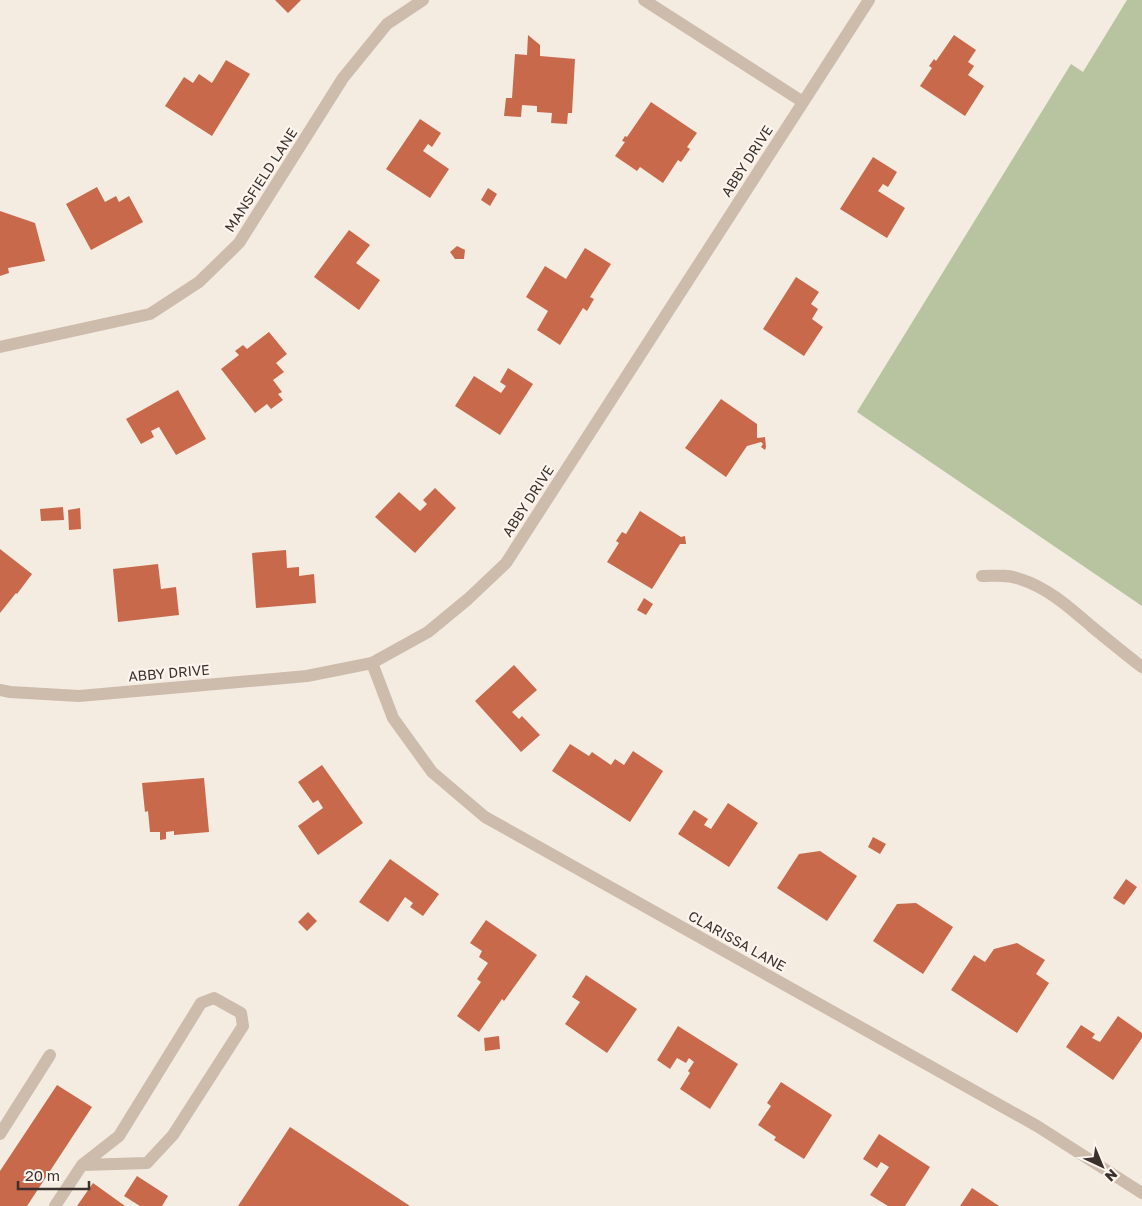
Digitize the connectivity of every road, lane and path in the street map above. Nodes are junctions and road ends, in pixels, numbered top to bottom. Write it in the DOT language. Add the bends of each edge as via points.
graph roads {
  1 [pos="422,0"];
  2 [pos="644,0"];
  3 [pos="869,0"];
  4 [pos="803,102"];
  5 [pos="0,348"];
  6 [pos="982,576"];
  7 [pos="372,663"];
  8 [pos="1142,667"];
  9 [pos="0,690"];
  10 [pos="50,1054"];
  11 [pos="0,1134"];
  12 [pos="82,1165"];
  13 [pos="1142,1194"];
  14 [pos="55,1206"];
  1 -- 5 [label="street, MANSFIELD LANE" via="387,24 350,70 239,243 199,282 150,314"];
  2 -- 4 [label="street"];
  3 -- 4 [label="street, ABBY DRIVE"];
  4 -- 7 [label="street, ABBY DRIVE" via="506,563 468,600 428,632"];
  6 -- 8 [label="street" via="1020,578 1037,586 1058,598"];
  7 -- 9 [label="street, ABBY DRIVE" via="307,676 79,696"];
  7 -- 13 [label="street, CLARISSA LANE" via="393,718 432,772 485,818 1037,1126"];
  10 -- 11 [label="street"];
  12 -- 12 [label="street" via="147,1163 173,1135 243,1026 241,1013 214,998 200,1003 118,1136"];
  12 -- 14 [label="street"];
}
